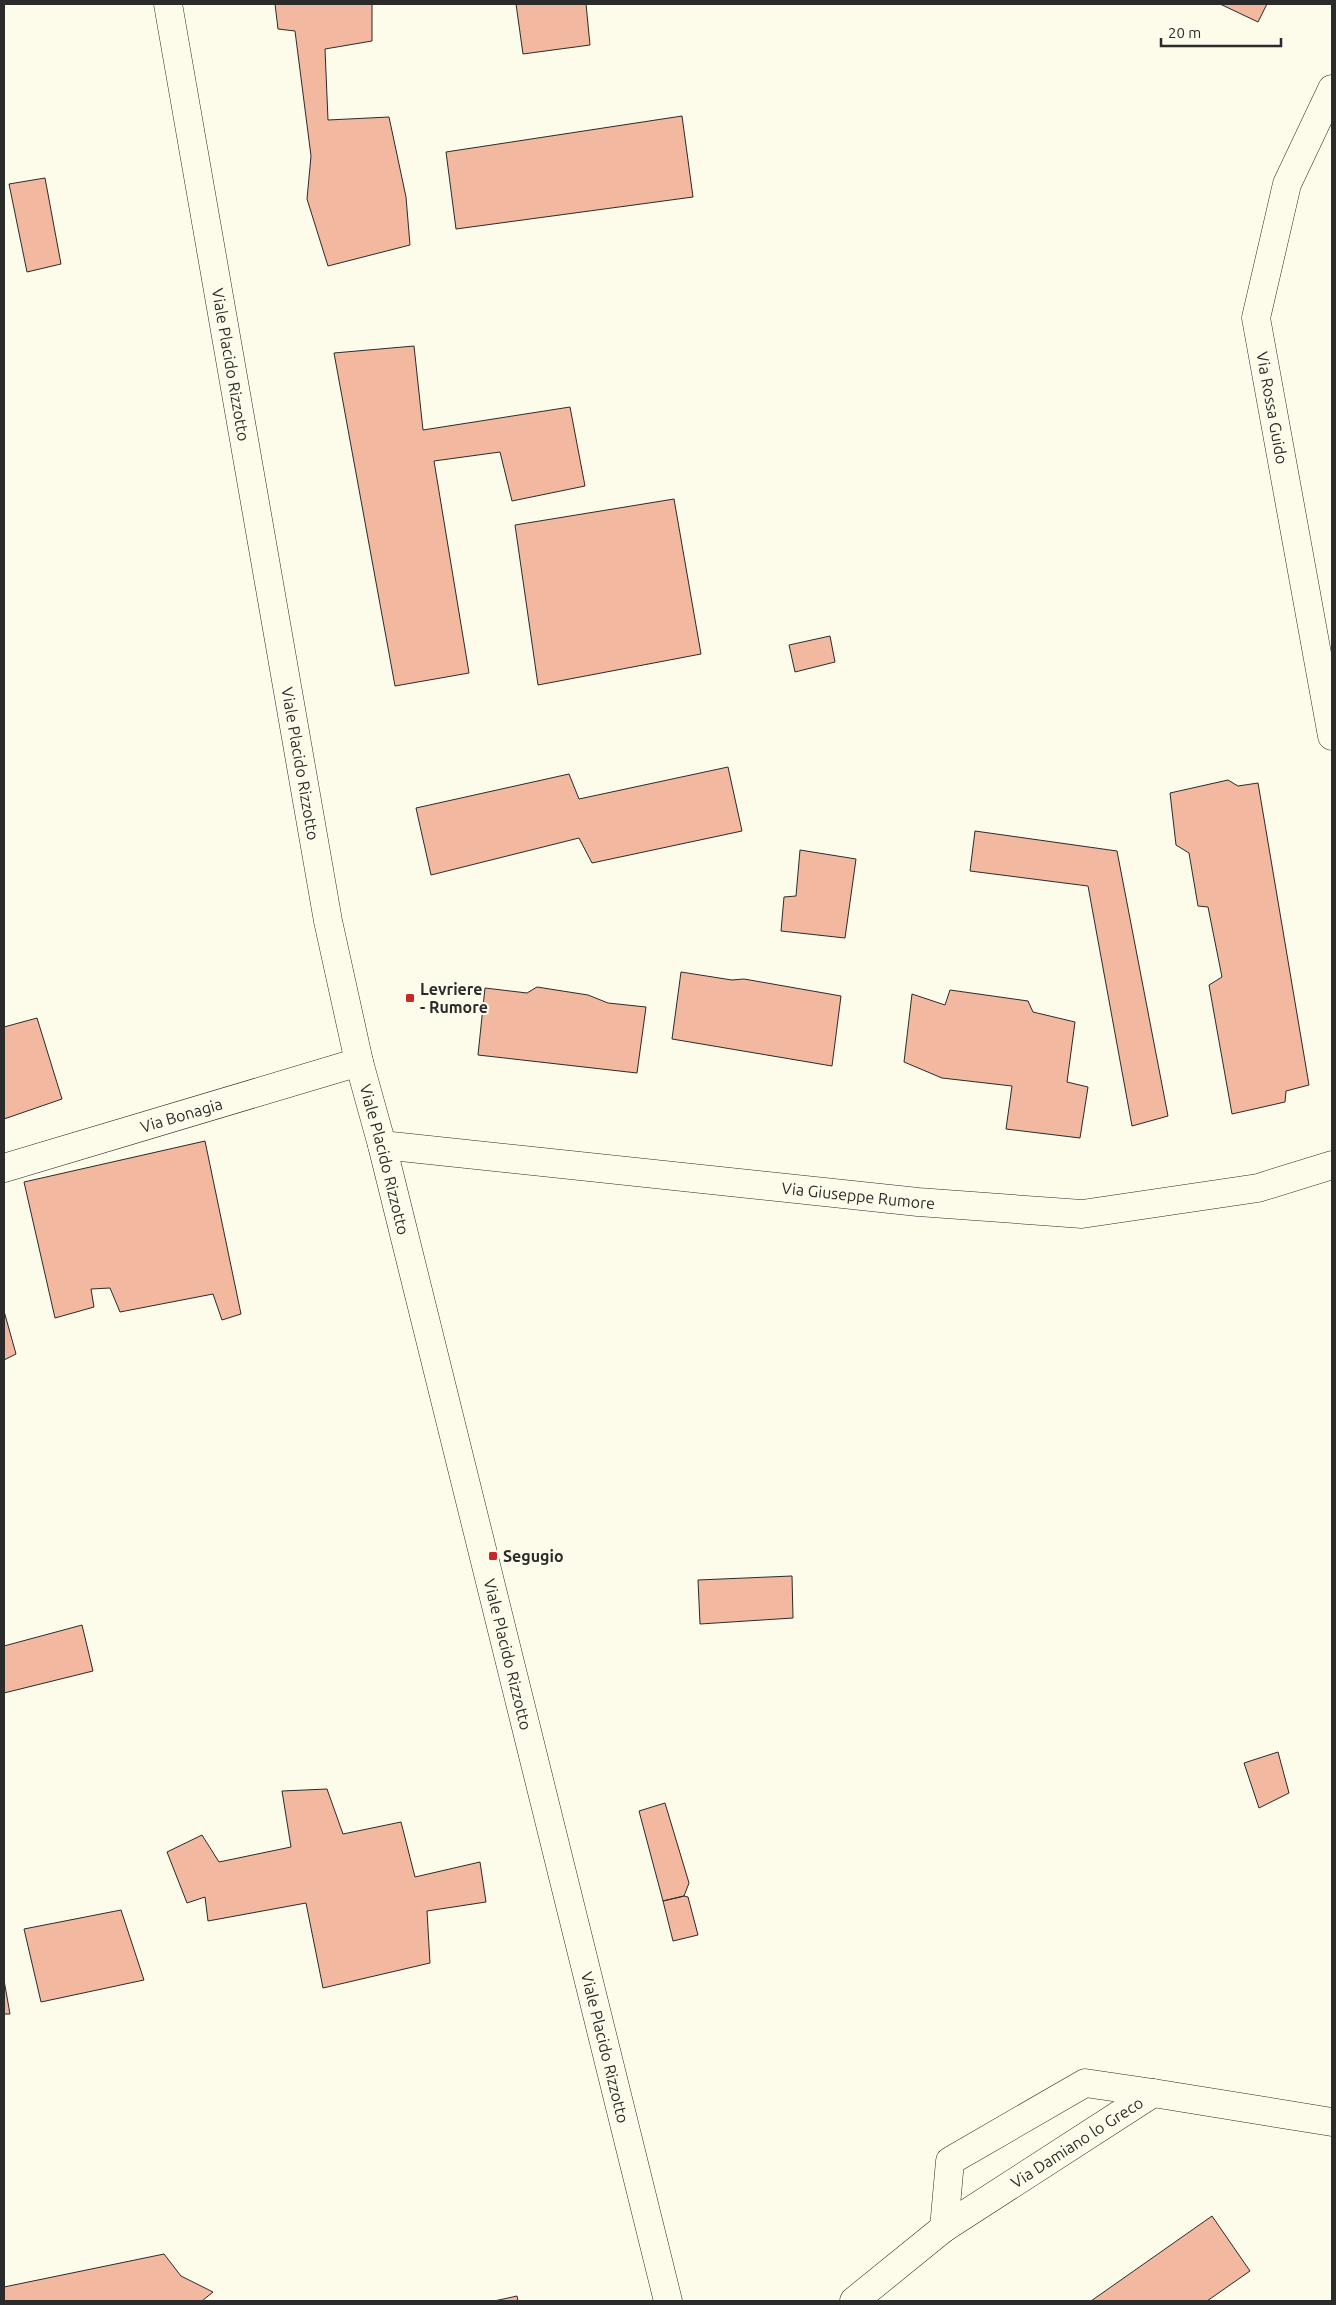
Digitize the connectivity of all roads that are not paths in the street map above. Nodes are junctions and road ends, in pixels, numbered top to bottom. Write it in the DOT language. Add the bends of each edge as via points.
graph roads {
  1 [pos="168,4"];
  2 [pos="1332,89"];
  3 [pos="1332,736"];
  4 [pos="359,1062"];
  5 [pos="382,1145"];
  6 [pos="1332,1165"];
  7 [pos="4,1168"];
  8 [pos="1153,2093"];
  9 [pos="1332,2122"];
  10 [pos="944,2228"];
  11 [pos="668,2301"];
  12 [pos="854,2301"];
  1 -- 4 [label="street, Viale Placido Rizzotto" via="328,921"];
  2 -- 3 [label="street, Via Rossa Guido" via="1287,184 1256,318"];
  4 -- 5 [label="street, Viale Placido Rizzotto"];
  4 -- 7 [label="street, Via Bonagia"];
  5 -- 6 [label="street, Via Giuseppe Rumore" via="918,1202 1082,1214 1258,1188"];
  5 -- 11 [label="street, Viale Placido Rizzotto"];
  8 -- 9 [label="street, Via Damiano lo Greco"];
  8 -- 10 [label="street, Via Damiano lo Greco"];
  8 -- 10 [label="street" via="1085,2082 950,2161"];
  10 -- 12 [label="street, Via Damiano lo Greco"];
}
